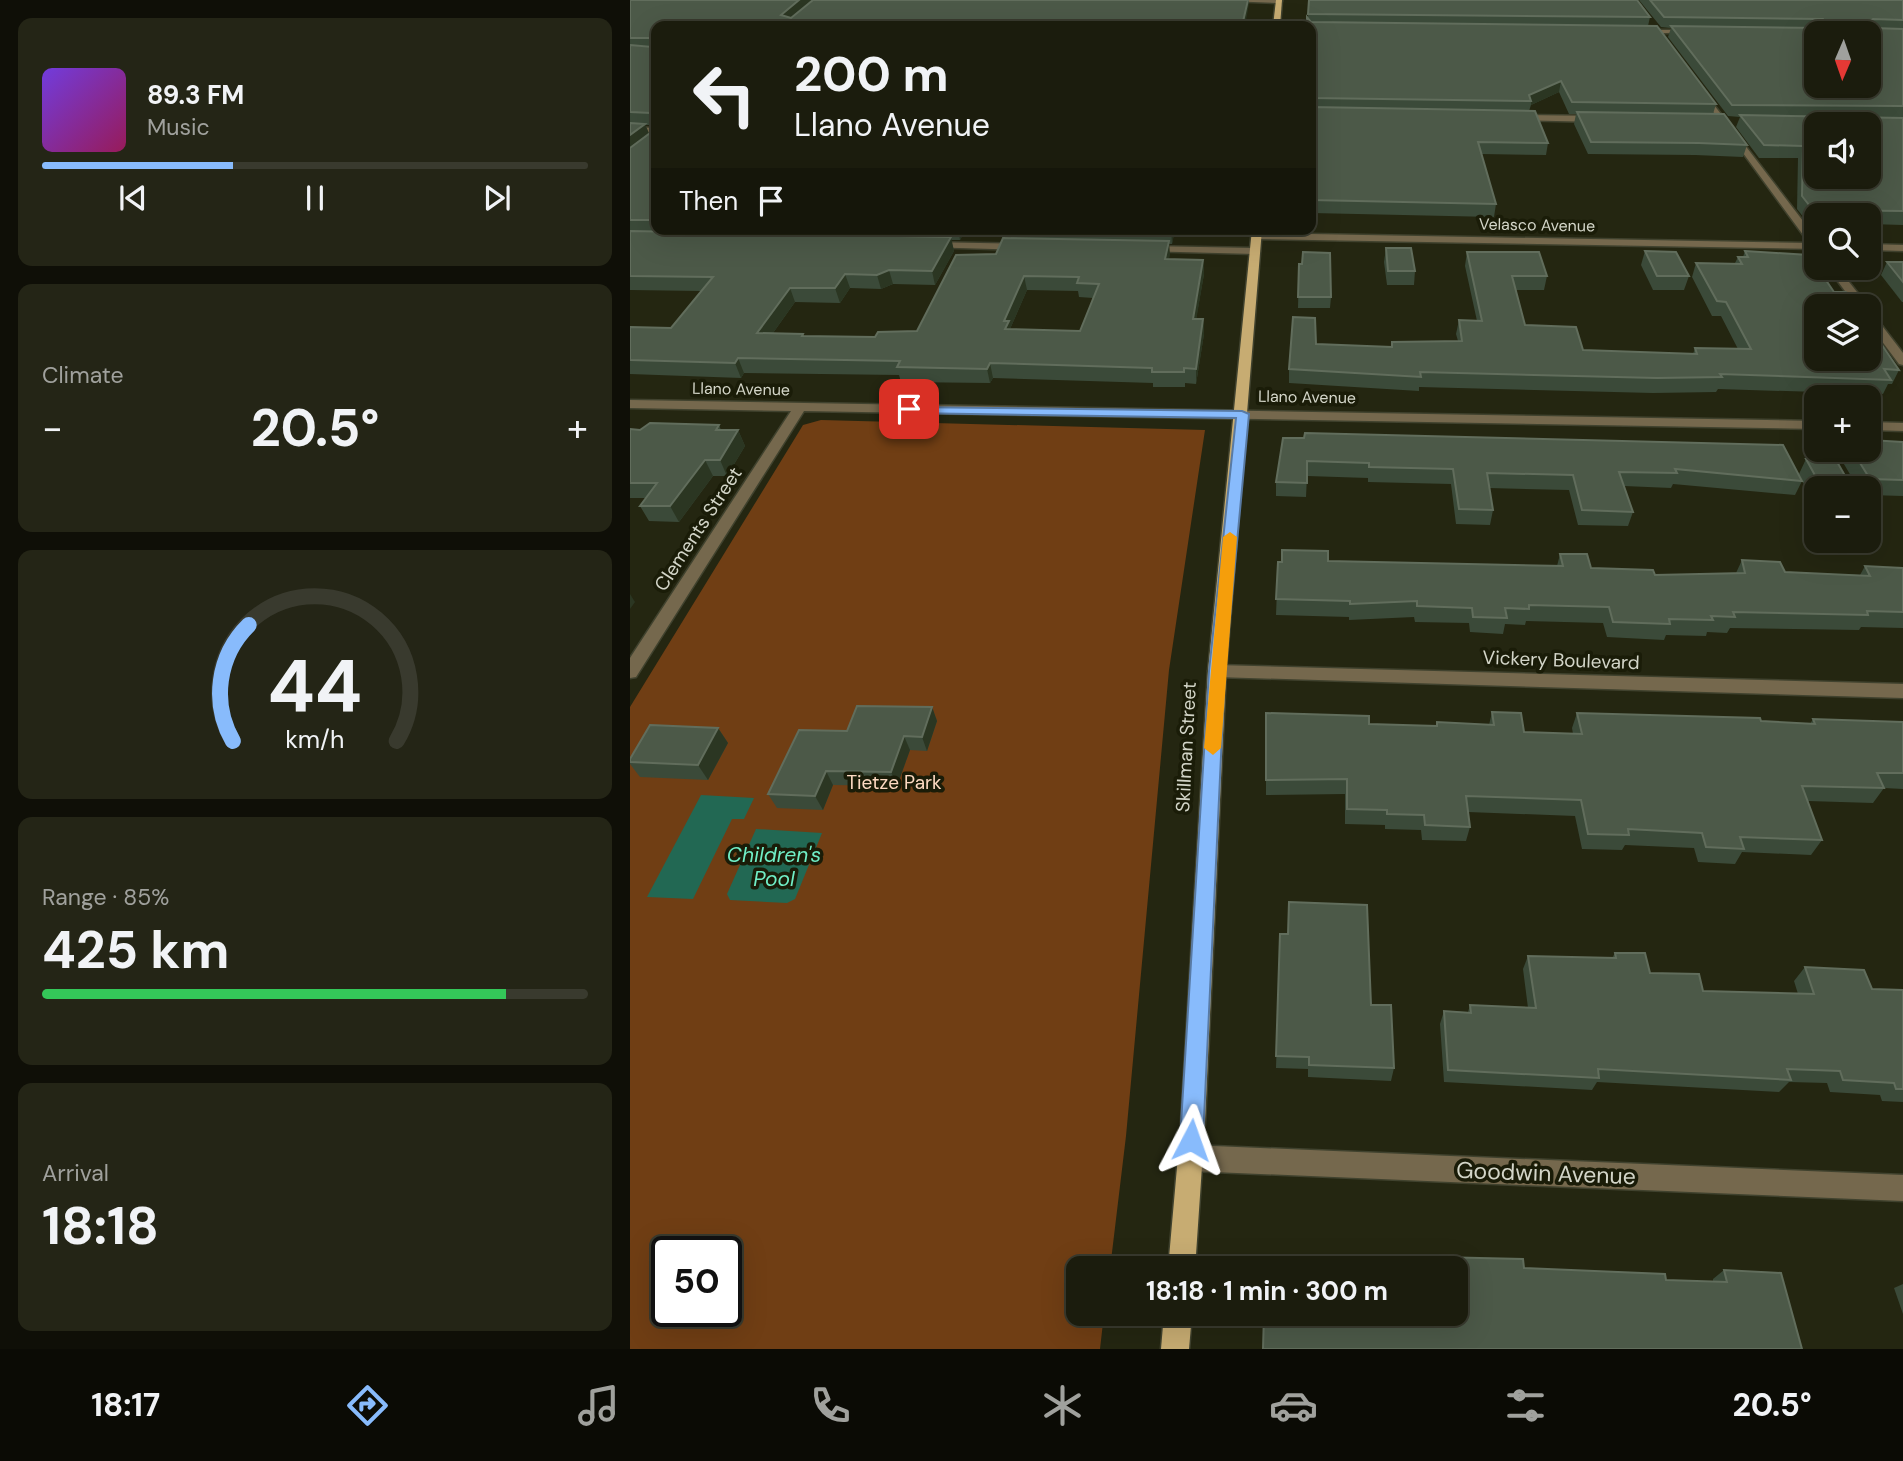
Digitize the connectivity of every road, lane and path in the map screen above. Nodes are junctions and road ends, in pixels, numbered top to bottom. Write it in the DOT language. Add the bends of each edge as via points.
graph roads {
  1 [pos="1205,0"];
  2 [pos="1279,0"];
  3 [pos="1277,21"];
  4 [pos="1649,21"];
  5 [pos="1630,32"];
  6 [pos="1657,32"];
  7 [pos="1710,32"];
  8 [pos="1665,42"];
  9 [pos="1695,83"];
  10 [pos="1504,118"];
  11 [pos="1614,120"];
  12 [pos="1710,121"];
  13 [pos="1724,121"];
  14 [pos="1738,121"];
  15 [pos="630,130"];
  16 [pos="651,131"];
  17 [pos="651,142"];
  18 [pos="648,145"];
  19 [pos="1804,230"];
  20 [pos="1316,234"];
  21 [pos="1257,235"];
  22 [pos="920,245"];
  23 [pos="1804,246"];
  24 [pos="1030,247"];
  25 [pos="1881,247"];
  26 [pos="1903,248"];
  27 [pos="1127,249"];
  28 [pos="1255,251"];
  29 [pos="1842,280"];
  30 [pos="1853,294"];
  31 [pos="1881,332"];
  32 [pos="1903,362"];
  33 [pos="630,404"];
  34 [pos="800,407"];
  35 [pos="1242,414"];
  36 [pos="1804,425"];
  37 [pos="1881,426"];
  38 [pos="1903,427"];
  39 [pos="1217,671"];
  40 [pos="630,673"];
  41 [pos="1903,691"];
  42 [pos="1190,1158"];
  43 [pos="1903,1188"];
  44 [pos="1182,1256"];
  45 [pos="1177,1326"];
  46 [pos="1175,1349"];
  1 -- 2 [label="street"];
  2 -- 3 [label="main road"];
  4 -- 6 [label="street"];
  5 -- 6 [label="street"];
  6 -- 7 [label="street"];
  6 -- 8 [label="street"];
  9 -- 13 [label="street"];
  10 -- 11 [label="street"];
  12 -- 13 [label="street"];
  13 -- 14 [label="street"];
  13 -- 19 [label="street"];
  15 -- 16 [label="street"];
  17 -- 18 [label="street"];
  20 -- 23 [label="street, Velasco Avenue"];
  21 -- 28 [label="main road, Skillman Street"];
  22 -- 24 [label="street"];
  25 -- 26 [label="street"];
  27 -- 28 [label="street"];
  28 -- 35 [label="main road, Skillman Street"];
  29 -- 30 [label="street"];
  31 -- 32 [label="street"];
  33 -- 34 [label="street, Llano Avenue"];
  34 -- 35 [label="street, Llano Avenue"];
  34 -- 40 [label="street, Clements Street"];
  35 -- 36 [label="street, Llano Avenue"];
  35 -- 39 [label="main road, Skillman Street"];
  37 -- 38 [label="street"];
  39 -- 41 [label="street, Vickery Boulevard"];
  39 -- 42 [label="main road, Skillman Street"];
  42 -- 43 [label="street, Goodwin Avenue"];
  42 -- 44 [label="main road, Skillman Street"];
  45 -- 46 [label="main road"];
}
